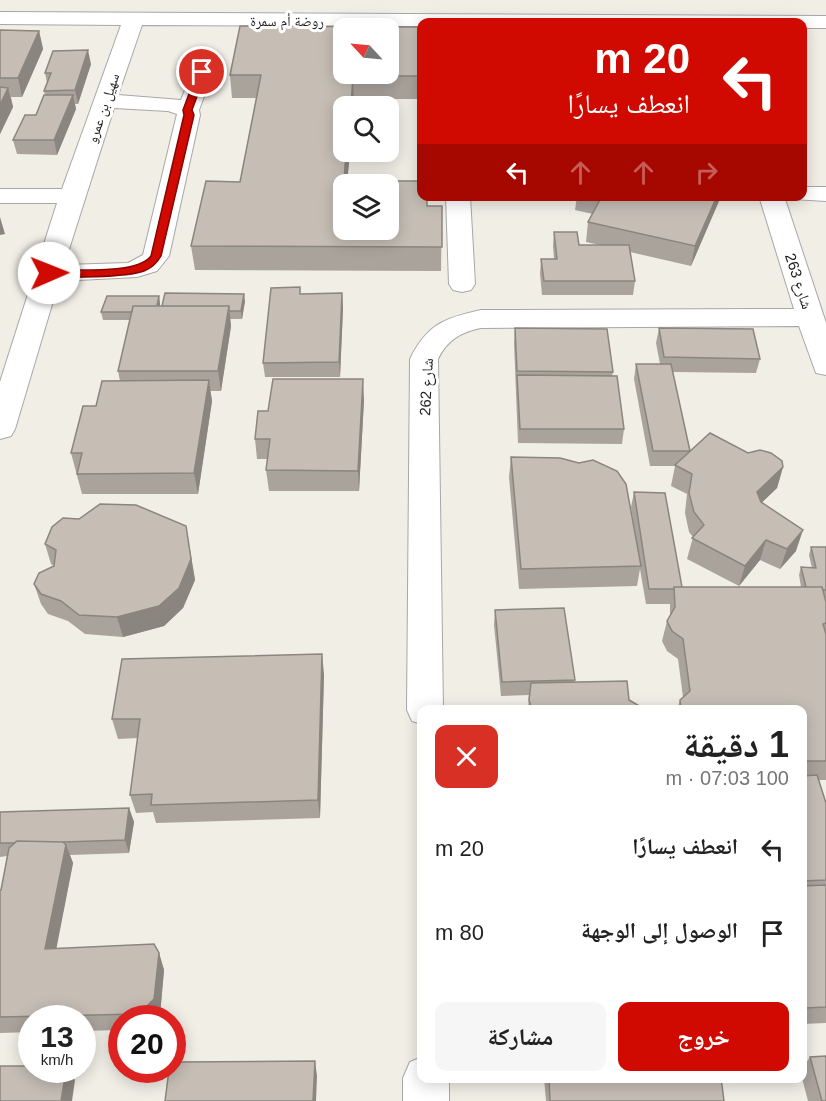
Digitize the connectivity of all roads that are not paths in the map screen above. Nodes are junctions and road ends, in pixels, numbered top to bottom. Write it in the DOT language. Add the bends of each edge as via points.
graph roads {
  1 [pos="232,0"];
  2 [pos="0,18"];
  3 [pos="133,20"];
  4 [pos="236,21"];
  5 [pos="417,22"];
  6 [pos="807,22"];
  7 [pos="826,22"];
  8 [pos="202,72"];
  9 [pos="105,101"];
  10 [pos="188,110"];
  11 [pos="807,194"];
  12 [pos="826,194"];
  13 [pos="0,196"];
  14 [pos="72,196"];
  15 [pos="458,201"];
  16 [pos="773,201"];
  17 [pos="49,273"];
  18 [pos="462,284"];
  19 [pos="810,317"];
  20 [pos="826,366"];
  21 [pos="0,429"];
  22 [pos="425,705"];
  23 [pos="426,1083"];
  24 [pos="426,1101"];
  1 -- 4 [label="street"];
  2 -- 3 [label="street, روضة أم سمرة"];
  3 -- 4 [label="street, روضة أم سمرة"];
  3 -- 9 [label="street, سهيل بن عمرو"];
  4 -- 5 [label="street, روضة أم سمرة"];
  6 -- 7 [label="street, روضة أم سمرة"];
  8 -- 10 [label="street"];
  9 -- 10 [label="street" via="171,104"];
  9 -- 14 [label="street, سهيل بن عمرو"];
  10 -- 17 [label="street" via="156,256 151,263 128,271"];
  11 -- 12 [label="street"];
  13 -- 14 [label="street"];
  14 -- 17 [label="street, سهيل بن عمرو"];
  15 -- 18 [label="street"];
  16 -- 19 [label="street, شارع 263"];
  17 -- 21 [label="street, سهيل بن عمرو"];
  19 -- 20 [label="street, شارع 263"];
  19 -- 22 [label="street, شارع 262" via="481,319 444,331 430,344 424,359"];
  23 -- 24 [label="street"];
}
